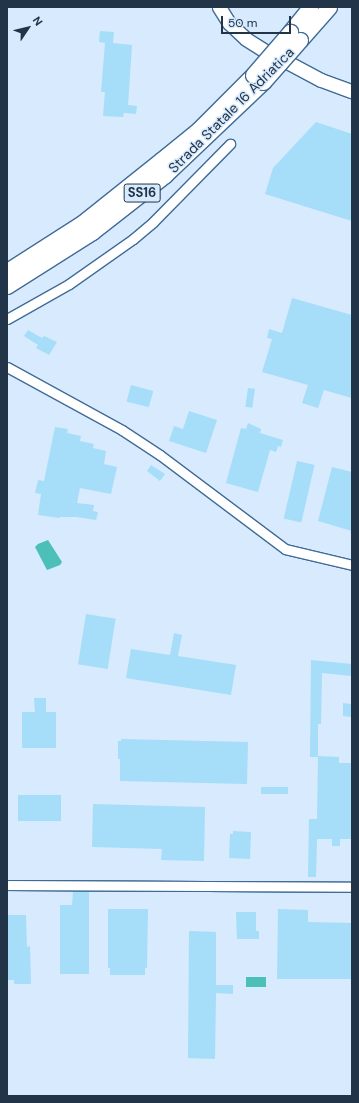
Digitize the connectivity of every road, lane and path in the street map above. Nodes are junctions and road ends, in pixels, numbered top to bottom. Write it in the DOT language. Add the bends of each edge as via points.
graph roads {
  1 [pos="220,7"];
  2 [pos="310,7"];
  3 [pos="329,7"];
  4 [pos="295,36"];
  5 [pos="265,51"];
  6 [pos="289,63"];
  7 [pos="258,78"];
  8 [pos="352,91"];
  9 [pos="230,144"];
  10 [pos="7,271"];
  11 [pos="7,286"];
  12 [pos="7,319"];
  13 [pos="7,367"];
  14 [pos="352,565"];
  15 [pos="7,885"];
  16 [pos="352,887"];
  1 -- 5 [label="main road" via="230,23 246,39"];
  2 -- 4 [label="highway, Strada Statale 16 Adriatica / SS16"];
  3 -- 4 [label="highway, Strada Statale 16 Adriatica / SS16"];
  4 -- 7 [label="highway, Strada Statale 16 Adriatica / SS16, bridge"];
  6 -- 8 [label="main road" via="321,80"];
  7 -- 10 [label="highway, Strada Statale 16 Adriatica / SS16" via="82,223"];
  7 -- 11 [label="highway, Strada Statale 16 Adriatica / SS16" via="165,175 92,232"];
  9 -- 12 [label="street" via="133,239 69,284"];
  13 -- 14 [label="street" via="122,430 160,455 285,549"];
  15 -- 16 [label="street"];
}
